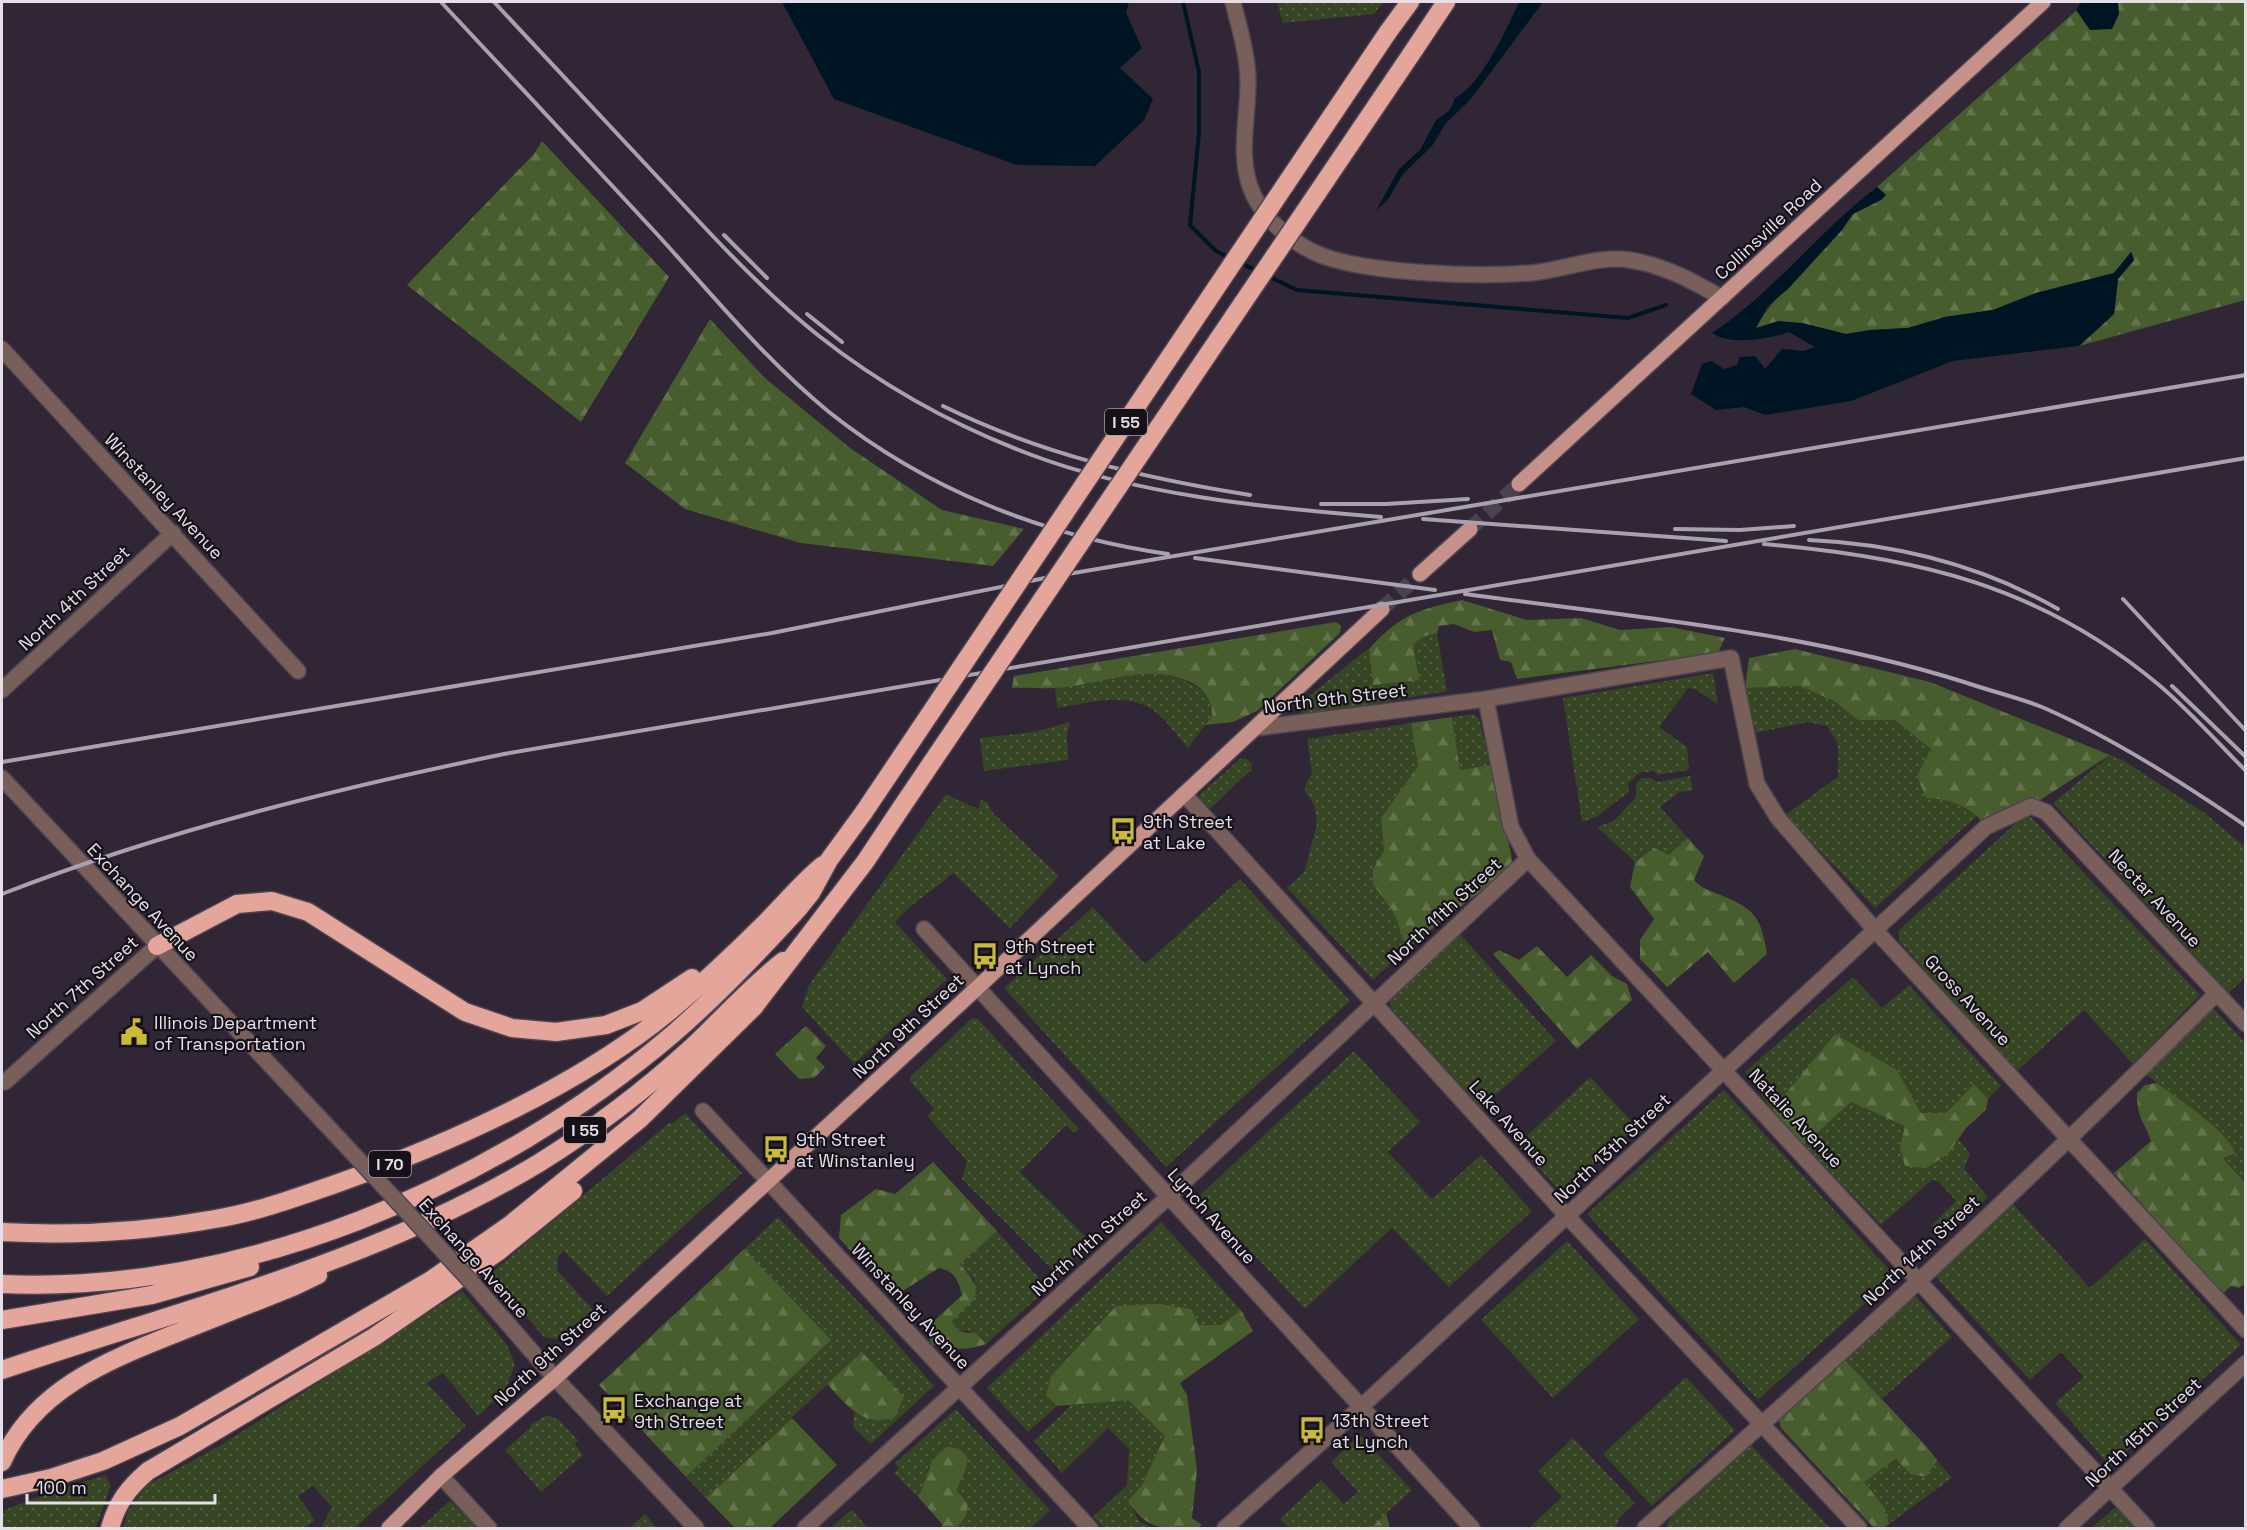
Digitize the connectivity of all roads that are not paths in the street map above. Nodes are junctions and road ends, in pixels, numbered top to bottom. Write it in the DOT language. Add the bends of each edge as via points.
graph roads {
  1 [pos="1233,2"];
  2 [pos="1410,2"];
  3 [pos="1446,2"];
  4 [pos="2043,2"];
  5 [pos="1722,298"];
  6 [pos="2,349"];
  7 [pos="1519,484"];
  8 [pos="1470,529"];
  9 [pos="172,533"];
  10 [pos="1420,574"];
  11 [pos="1382,609"];
  12 [pos="1731,658"];
  13 [pos="297,671"];
  14 [pos="2,690"];
  15 [pos="1486,699"];
  16 [pos="1256,728"];
  17 [pos="2,778"];
  18 [pos="1184,794"];
  19 [pos="2031,806"];
  20 [pos="1528,859"];
  21 [pos="829,860"];
  22 [pos="924,929"];
  23 [pos="1876,931"];
  24 [pos="158,946"];
  25 [pos="795,951"];
  26 [pos="728,960"];
  27 [pos="977,988"];
  28 [pos="2217,993"];
  29 [pos="1375,1004"];
  30 [pos="2246,1024"];
  31 [pos="1725,1070"];
  32 [pos="5,1082"];
  33 [pos="703,1111"];
  34 [pos="623,1134"];
  35 [pos="2071,1139"];
  36 [pos="769,1181"];
  37 [pos="421,1193"];
  38 [pos="1168,1197"];
  39 [pos="1567,1216"];
  40 [pos="2,1232"];
  41 [pos="340,1258"];
  42 [pos="1918,1280"];
  43 [pos="2,1284"];
  44 [pos="2,1320"];
  45 [pos="2246,1330"];
  46 [pos="2246,1363"];
  47 [pos="2,1370"];
  48 [pos="555,1378"];
  49 [pos="960,1388"];
  50 [pos="1361,1407"];
  51 [pos="1762,1425"];
  52 [pos="2,1462"];
  53 [pos="441,1476"];
  54 [pos="2111,1488"];
  55 [pos="2,1489"];
  56 [pos="684,1522"];
  57 [pos="110,1528"];
  58 [pos="388,1528"];
  59 [pos="489,1528"];
  60 [pos="696,1528"];
  61 [pos="805,1528"];
  62 [pos="1090,1528"];
  63 [pos="1225,1528"];
  64 [pos="1472,1528"];
  65 [pos="1645,1528"];
  66 [pos="1859,1528"];
  67 [pos="2067,1528"];
  68 [pos="2147,1528"];
  1 -- 5 [label="street" via="1248,80 1245,171 1253,196 1272,222 1300,244 1324,256 1354,263 1420,272 1530,273 1598,260 1629,260 1690,278"];
  2 -- 21 [label="highway, I 55, bridge"];
  3 -- 25 [label="highway, I 55, bridge" via="866,862"];
  4 -- 5 [label="main road, Collinsville Road"];
  5 -- 7 [label="main road, Collinsville Road"];
  6 -- 9 [label="street, Winstanley Avenue"];
  8 -- 10 [label="main road"];
  9 -- 13 [label="street, Winstanley Avenue"];
  9 -- 14 [label="street, North 4th Street"];
  11 -- 16 [label="main road"];
  12 -- 15 [label="street, North 9th Street"];
  12 -- 23 [label="street, Gross Avenue" via="1757,784 1779,818"];
  15 -- 16 [label="street, North 9th Street"];
  15 -- 20 [label="street, Natalie Avenue" via="1510,827"];
  16 -- 18 [label="main road, North 9th Street"];
  17 -- 24 [label="street, Exchange Avenue"];
  18 -- 27 [label="main road, North 9th Street"];
  18 -- 29 [label="street, Lake Avenue"];
  19 -- 23 [label="street, North 13th Street" via="1986,826"];
  19 -- 28 [label="street, Nectar Avenue" via="2046,812"];
  20 -- 29 [label="street, North 11th Street"];
  20 -- 31 [label="street, Natalie Avenue"];
  21 -- 26 [label="highway, I 70" via="799,884"];
  21 -- 37 [label="highway, I 55" via="811,892 760,951 654,1049 541,1129"];
  22 -- 27 [label="street, Lynch Avenue"];
  23 -- 31 [label="street, North 13th Street"];
  23 -- 35 [label="street, Gross Avenue"];
  24 -- 26 [label="highway" via="237,904 272,901 308,912 465,1012 512,1028 556,1032 606,1025 642,1011 709,965"];
  24 -- 32 [label="street, North 7th Street"];
  24 -- 48 [label="street, Exchange Avenue, bridge" via="474,1285"];
  25 -- 34 [label="highway" via="754,1007"];
  25 -- 41 [label="highway, I 55" via="690,1049 620,1106 540,1162 405,1233"];
  26 -- 40 [label="highway, I 70" via="669,1011 604,1057 517,1107 412,1156 296,1198 218,1219 88,1234"];
  27 -- 36 [label="main road, North 9th Street"];
  27 -- 38 [label="street, Lynch Avenue"];
  28 -- 30 [label="street, Nectar Avenue"];
  28 -- 35 [label="street, North 14th Street"];
  29 -- 38 [label="street, North 11th Street"];
  29 -- 39 [label="street, Lake Avenue"];
  31 -- 39 [label="street, North 13th Street"];
  31 -- 42 [label="street, Natalie Avenue"];
  33 -- 36 [label="street, Winstanley Avenue"];
  34 -- 55 [label="highway" via="511,1224 431,1280 180,1426 103,1461"];
  34 -- 57 [label="highway" via="598,1171 499,1251 374,1337 148,1471 128,1488"];
  35 -- 42 [label="street, North 14th Street"];
  35 -- 45 [label="street, Gross Avenue"];
  36 -- 48 [label="main road, North 9th Street"];
  36 -- 49 [label="street, Winstanley Avenue"];
  37 -- 43 [label="highway, I 55" via="314,1236 192,1269 112,1282"];
  37 -- 44 [label="highway" via="370,1226 197,1283 110,1304"];
  38 -- 49 [label="street, North 11th Street"];
  38 -- 50 [label="street, Lynch Avenue"];
  39 -- 50 [label="street, North 13th Street"];
  39 -- 51 [label="street, Lake Avenue"];
  41 -- 47 [label="highway, I 55"];
  41 -- 52 [label="highway" via="319,1275 293,1287 111,1359 75,1378 38,1409"];
  42 -- 51 [label="street, North 14th Street"];
  42 -- 54 [label="street, Natalie Avenue"];
  46 -- 54 [label="street, North 15th Street"];
  48 -- 53 [label="main road, North 9th Street"];
  48 -- 56 [label="street, Exchange Avenue"];
  49 -- 61 [label="street, North 11th Street"];
  49 -- 62 [label="street, Winstanley Avenue"];
  50 -- 63 [label="street, North 13th Street"];
  50 -- 64 [label="street, Lynch Avenue"];
  51 -- 65 [label="street, North 14th Street"];
  51 -- 66 [label="street, Lake Avenue"];
  53 -- 58 [label="main road, North 9th Street"];
  53 -- 59 [label="street"];
  54 -- 67 [label="street, North 15th Street"];
  54 -- 68 [label="street, Natalie Avenue"];
  56 -- 60 [label="street, Exchange Avenue"];
}
